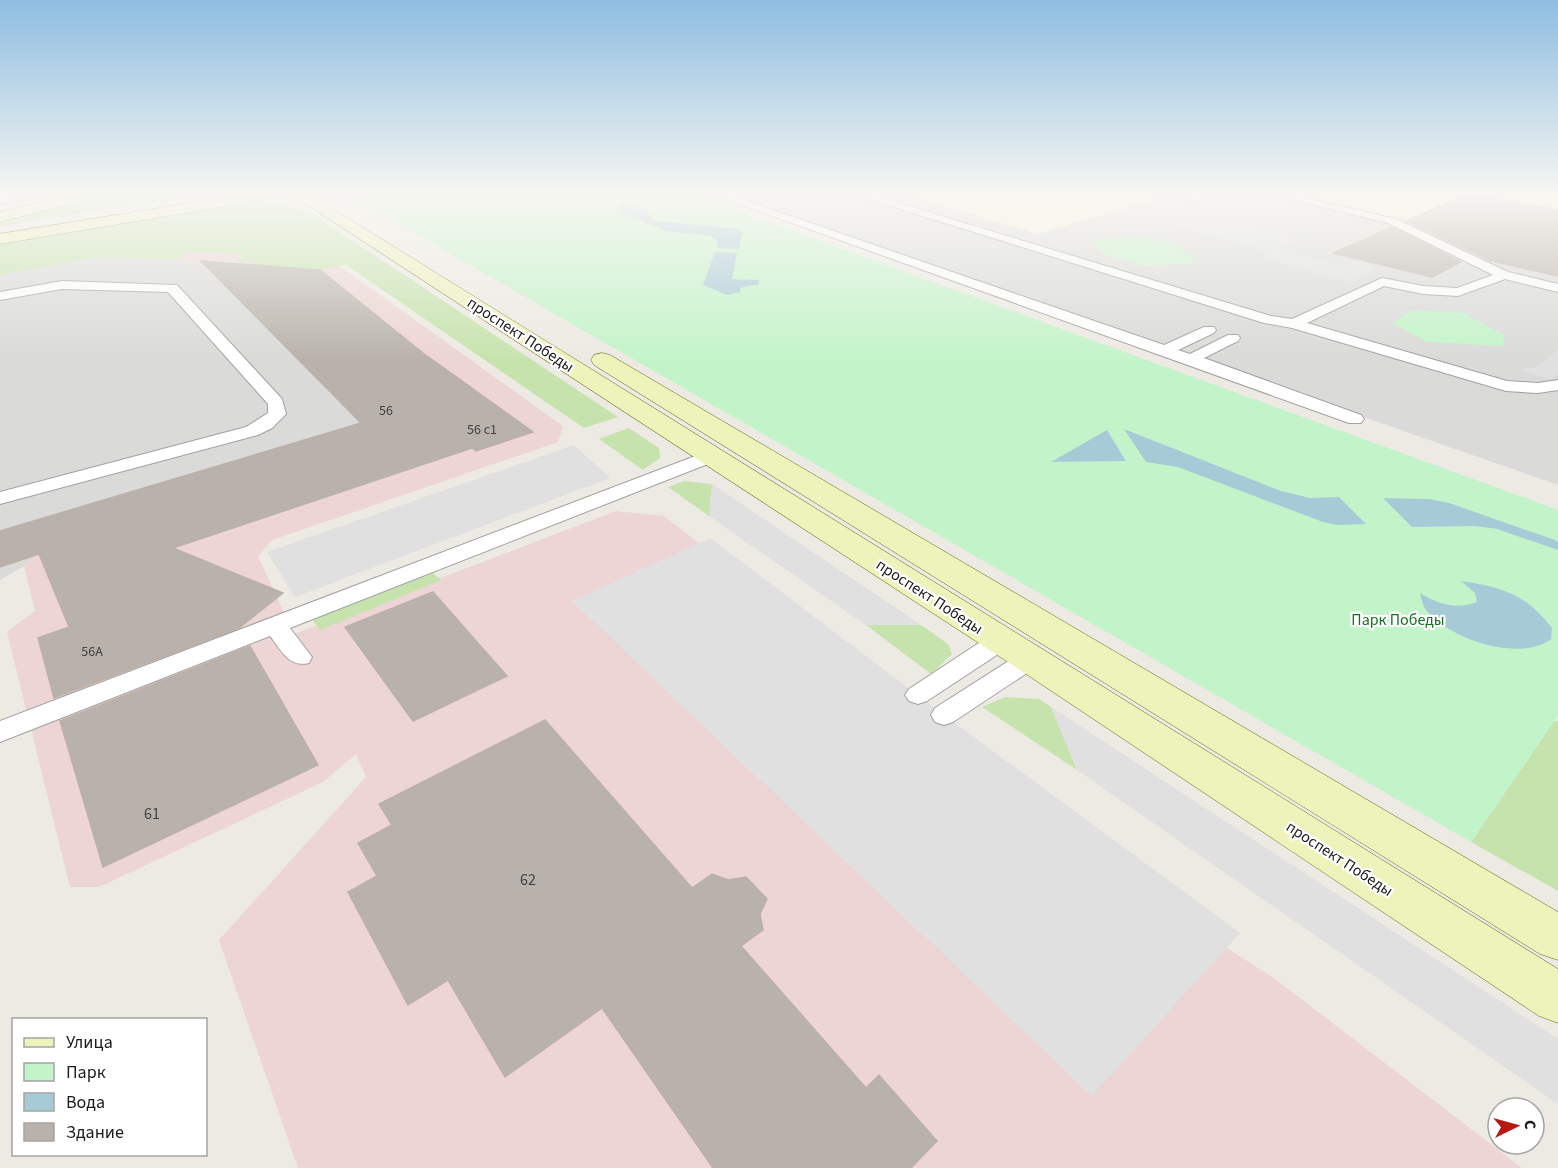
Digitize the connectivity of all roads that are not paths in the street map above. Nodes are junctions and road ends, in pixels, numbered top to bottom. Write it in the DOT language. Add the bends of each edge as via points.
graph roads {
  1 [pos="387,251"];
  2 [pos="420,251"];
  3 [pos="878,251"];
  4 [pos="1034,251"];
  5 [pos="1453,251"];
  6 [pos="1504,275"];
  7 [pos="1558,288"];
  8 [pos="0,296"];
  9 [pos="1294,324"];
  10 [pos="1209,330"];
  11 [pos="1233,338"];
  12 [pos="1164,350"];
  13 [pos="1191,359"];
  14 [pos="1558,385"];
  15 [pos="1355,419"];
  16 [pos="711,456"];
  17 [pos="597,483"];
  18 [pos="627,489"];
  19 [pos="0,498"];
  20 [pos="275,626"];
  21 [pos="1015,650"];
  22 [pos="300,657"];
  23 [pos="918,695"];
  24 [pos="944,715"];
  25 [pos="0,732"];
  26 [pos="1558,938"];
  27 [pos="1558,998"];
  1 -- 16 [label="main road, проспект Победы"];
  2 -- 26 [label="main road, проспект Победы"];
  3 -- 12 [label="lane"];
  4 -- 9 [label="lane" via="1263,323"];
  5 -- 6 [label="lane"];
  6 -- 7 [label="lane"];
  6 -- 9 [label="lane" via="1458,292 1382,282"];
  8 -- 19 [label="lane" via="62,285 172,288 276,403 277,414 252,431"];
  9 -- 14 [label="lane" via="1506,386"];
  10 -- 12 [label="lane"];
  11 -- 13 [label="lane"];
  12 -- 13 [label="lane"];
  13 -- 15 [label="lane"];
  16 -- 18 [label="lane"];
  16 -- 21 [label="main road, проспект Победы"];
  17 -- 18 [label="lane"];
  18 -- 20 [label="lane" via="335,591"];
  20 -- 22 [label="lane"];
  20 -- 25 [label="lane"];
  21 -- 23 [label="lane"];
  21 -- 24 [label="lane"];
  21 -- 27 [label="main road, проспект Победы"];
}
